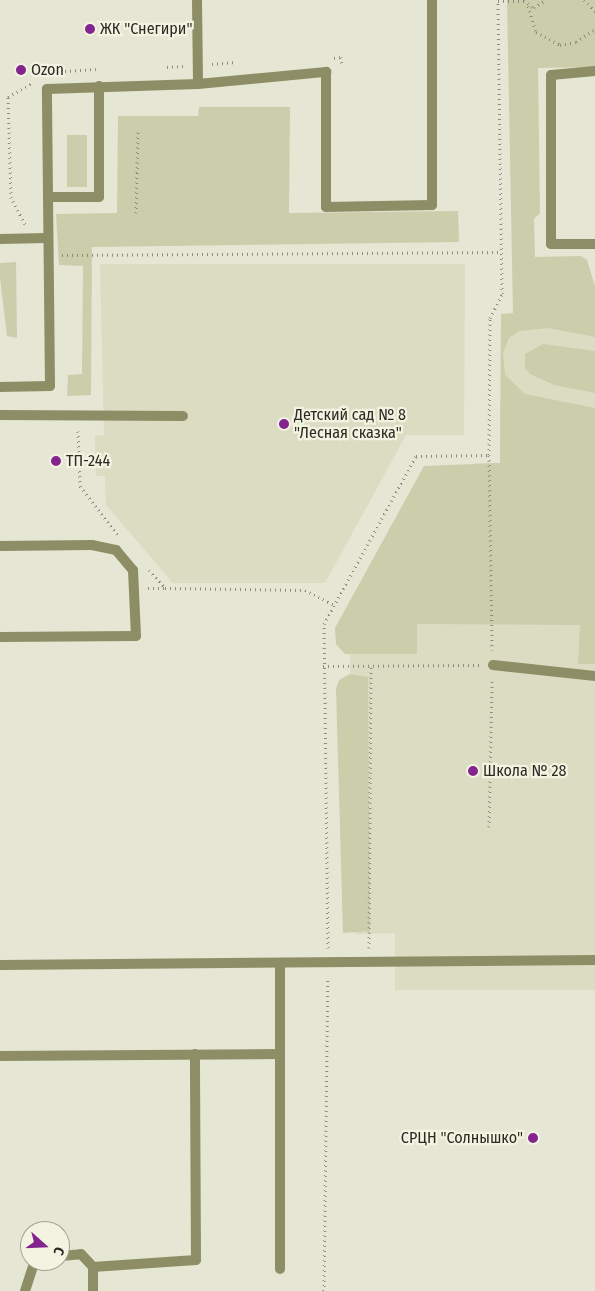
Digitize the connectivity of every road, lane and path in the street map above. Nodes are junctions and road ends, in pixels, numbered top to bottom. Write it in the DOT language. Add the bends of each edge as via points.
graph roads {
  1 [pos="198,0"];
  2 [pos="432,0"];
  3 [pos="524,0"];
  4 [pos="546,0"];
  5 [pos="584,0"];
  6 [pos="498,1"];
  7 [pos="528,6"];
  8 [pos="595,10"];
  9 [pos="595,29"];
  10 [pos="322,58"];
  11 [pos="246,62"];
  12 [pos="198,64"];
  13 [pos="160,68"];
  14 [pos="103,69"];
  15 [pos="595,72"];
  16 [pos="342,76"];
  17 [pos="198,84"];
  18 [pos="99,86"];
  19 [pos="138,132"];
  20 [pos="48,197"];
  21 [pos="136,213"];
  22 [pos="32,238"];
  23 [pos="47,238"];
  24 [pos="0,239"];
  25 [pos="595,244"];
  26 [pos="502,252"];
  27 [pos="47,255"];
  28 [pos="0,387"];
  29 [pos="78,414"];
  30 [pos="0,415"];
  31 [pos="183,416"];
  32 [pos="489,455"];
  33 [pos="122,540"];
  34 [pos="0,546"];
  35 [pos="146,567"];
  36 [pos="334,605"];
  37 [pos="0,637"];
  38 [pos="493,665"];
  39 [pos="323,666"];
  40 [pos="371,666"];
  41 [pos="595,676"];
  42 [pos="489,827"];
  43 [pos="595,960"];
  44 [pos="328,962"];
  45 [pos="369,962"];
  46 [pos="280,963"];
  47 [pos="0,965"];
  48 [pos="196,1054"];
  49 [pos="280,1054"];
  50 [pos="0,1056"];
  51 [pos="70,1255"];
  52 [pos="93,1267"];
  53 [pos="280,1269"];
  54 [pos="32,1271"];
  55 [pos="25,1291"];
  56 [pos="93,1291"];
  57 [pos="324,1291"];
  1 -- 12 [label="lane"];
  2 -- 17 [label="lane" via="432,205 326,207 326,72"];
  3 -- 6 [label="path"];
  3 -- 7 [label="path"];
  4 -- 7 [label="path" via="540,8"];
  5 -- 8 [label="path"];
  6 -- 26 [label="path"];
  7 -- 9 [label="path" via="536,32 560,45 576,42"];
  10 -- 16 [label="path" via="342,57"];
  11 -- 12 [label="path"];
  12 -- 13 [label="path"];
  12 -- 17 [label="lane"];
  14 -- 22 [label="path" via="56,69 8,97 11,198"];
  15 -- 25 [label="lane" via="551,75 551,244"];
  17 -- 18 [label="lane"];
  18 -- 20 [label="lane" via="47,88"];
  18 -- 20 [label="lane" via="99,197"];
  19 -- 21 [label="path"];
  20 -- 23 [label="lane"];
  22 -- 23 [label="lane"];
  22 -- 24 [label="lane"];
  23 -- 27 [label="lane"];
  26 -- 27 [label="path"];
  26 -- 32 [label="path" via="502,294 490,318"];
  27 -- 28 [label="lane" via="50,386"];
  29 -- 30 [label="lane"];
  29 -- 31 [label="lane"];
  29 -- 33 [label="path" via="80,486"];
  32 -- 36 [label="path" via="416,456"];
  32 -- 38 [label="path"];
  34 -- 37 [label="lane" via="92,545 116,550 133,570 136,636"];
  35 -- 36 [label="path" via="165,588 305,590"];
  36 -- 39 [label="path" via="324,624"];
  38 -- 40 [label="path"];
  38 -- 41 [label="lane"];
  38 -- 42 [label="path"];
  39 -- 40 [label="path"];
  39 -- 44 [label="path"];
  40 -- 45 [label="path"];
  43 -- 45 [label="lane"];
  44 -- 45 [label="lane"];
  44 -- 46 [label="lane"];
  44 -- 57 [label="path"];
  46 -- 47 [label="lane"];
  46 -- 49 [label="lane"];
  48 -- 49 [label="lane"];
  48 -- 50 [label="lane"];
  48 -- 52 [label="lane" via="196,1260"];
  49 -- 53 [label="lane"];
  51 -- 52 [label="lane" via="81,1254"];
  52 -- 56 [label="lane"];
  54 -- 55 [label="lane"];
}
